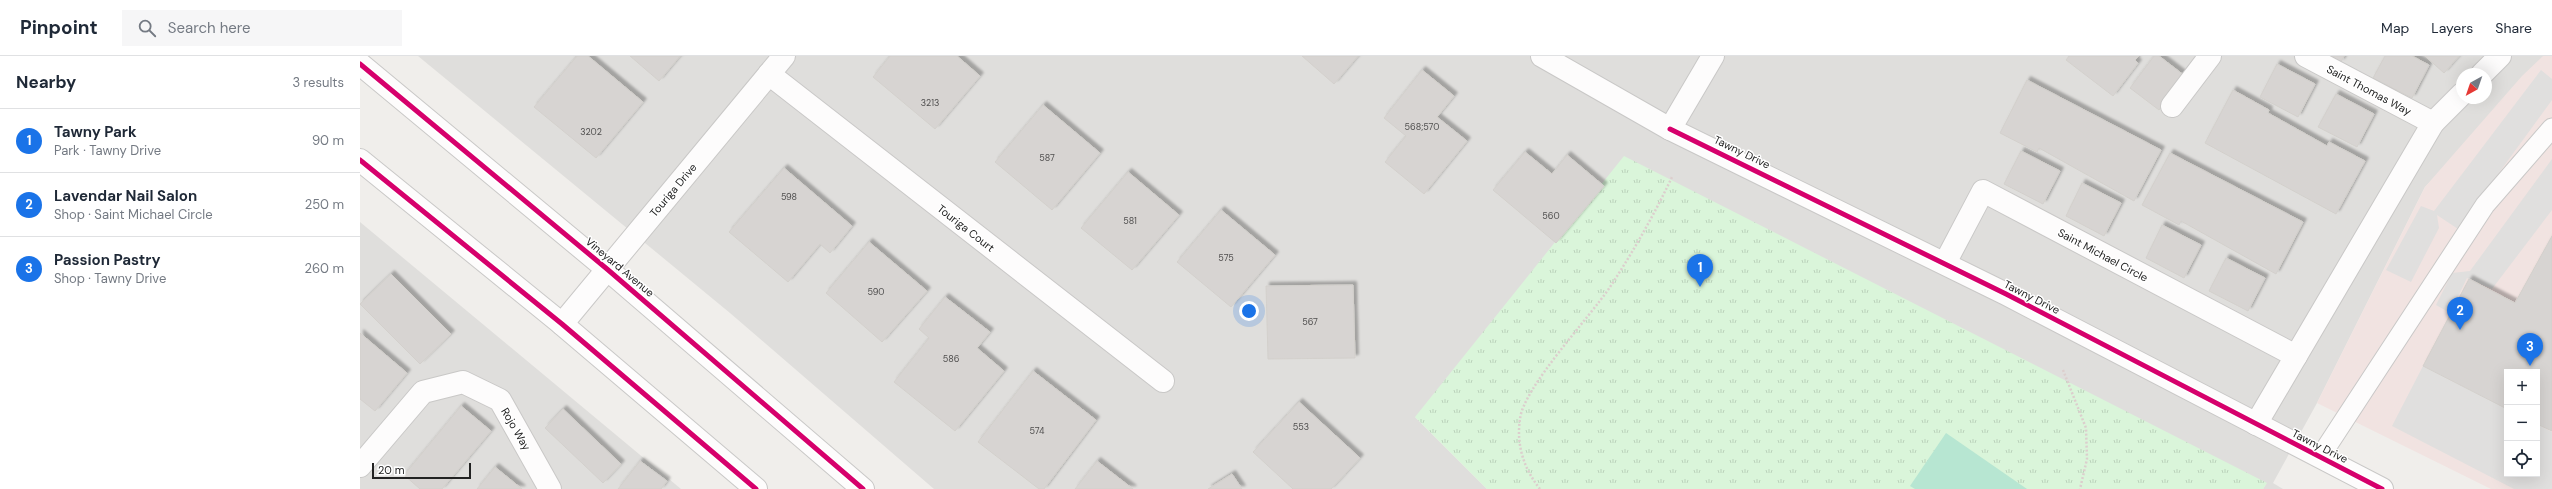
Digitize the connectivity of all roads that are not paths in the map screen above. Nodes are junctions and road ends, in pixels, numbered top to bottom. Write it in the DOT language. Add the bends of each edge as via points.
graph roads {
  1 [pos="784,56"];
  2 [pos="1542,56"];
  3 [pos="1713,56"];
  4 [pos="2210,56"];
  5 [pos="2306,56"];
  6 [pos="2500,56"];
  7 [pos="360,64"];
  8 [pos="2488,68"];
  9 [pos="769,74"];
  10 [pos="2456,100"];
  11 [pos="2172,106"];
  12 [pos="2432,123"];
  13 [pos="2552,128"];
  14 [pos="1670,129"];
  15 [pos="360,160"];
  16 [pos="1945,263"];
  17 [pos="607,269"];
  18 [pos="562,324"];
  19 [pos="2296,356"];
  20 [pos="1163,381"];
  21 [pos="2256,424"];
  22 [pos="2320,457"];
  23 [pos="360,466"];
  24 [pos="550,489"];
  25 [pos="756,489"];
  26 [pos="864,489"];
  27 [pos="2382,489"];
  1 -- 9 [label="street, Touriga Drive"];
  2 -- 14 [label="street, Tawny Drive"];
  3 -- 14 [label="street"];
  4 -- 11 [label="street"];
  5 -- 12 [label="street, Saint Thomas Way"];
  6 -- 8 [label="street"];
  7 -- 17 [label="street, Vineyard Avenue"];
  9 -- 17 [label="street, Touriga Drive"];
  9 -- 20 [label="street, Touriga Court"];
  10 -- 12 [label="street"];
  12 -- 19 [label="street"];
  13 -- 22 [label="lane" via="2484,205"];
  14 -- 16 [label="street, Tawny Drive"];
  15 -- 18 [label="street"];
  16 -- 19 [label="street, Saint Michael Circle" via="1983,191"];
  16 -- 21 [label="street, Tawny Drive"];
  17 -- 18 [label="street, Touriga Drive"];
  17 -- 26 [label="street, Vineyard Avenue"];
  18 -- 25 [label="street"];
  19 -- 21 [label="street"];
  21 -- 22 [label="street, Tawny Drive"];
  22 -- 27 [label="street, Tawny Drive"];
  23 -- 24 [label="street, Rojo Way" via="422,392 463,382 500,400"];
}
